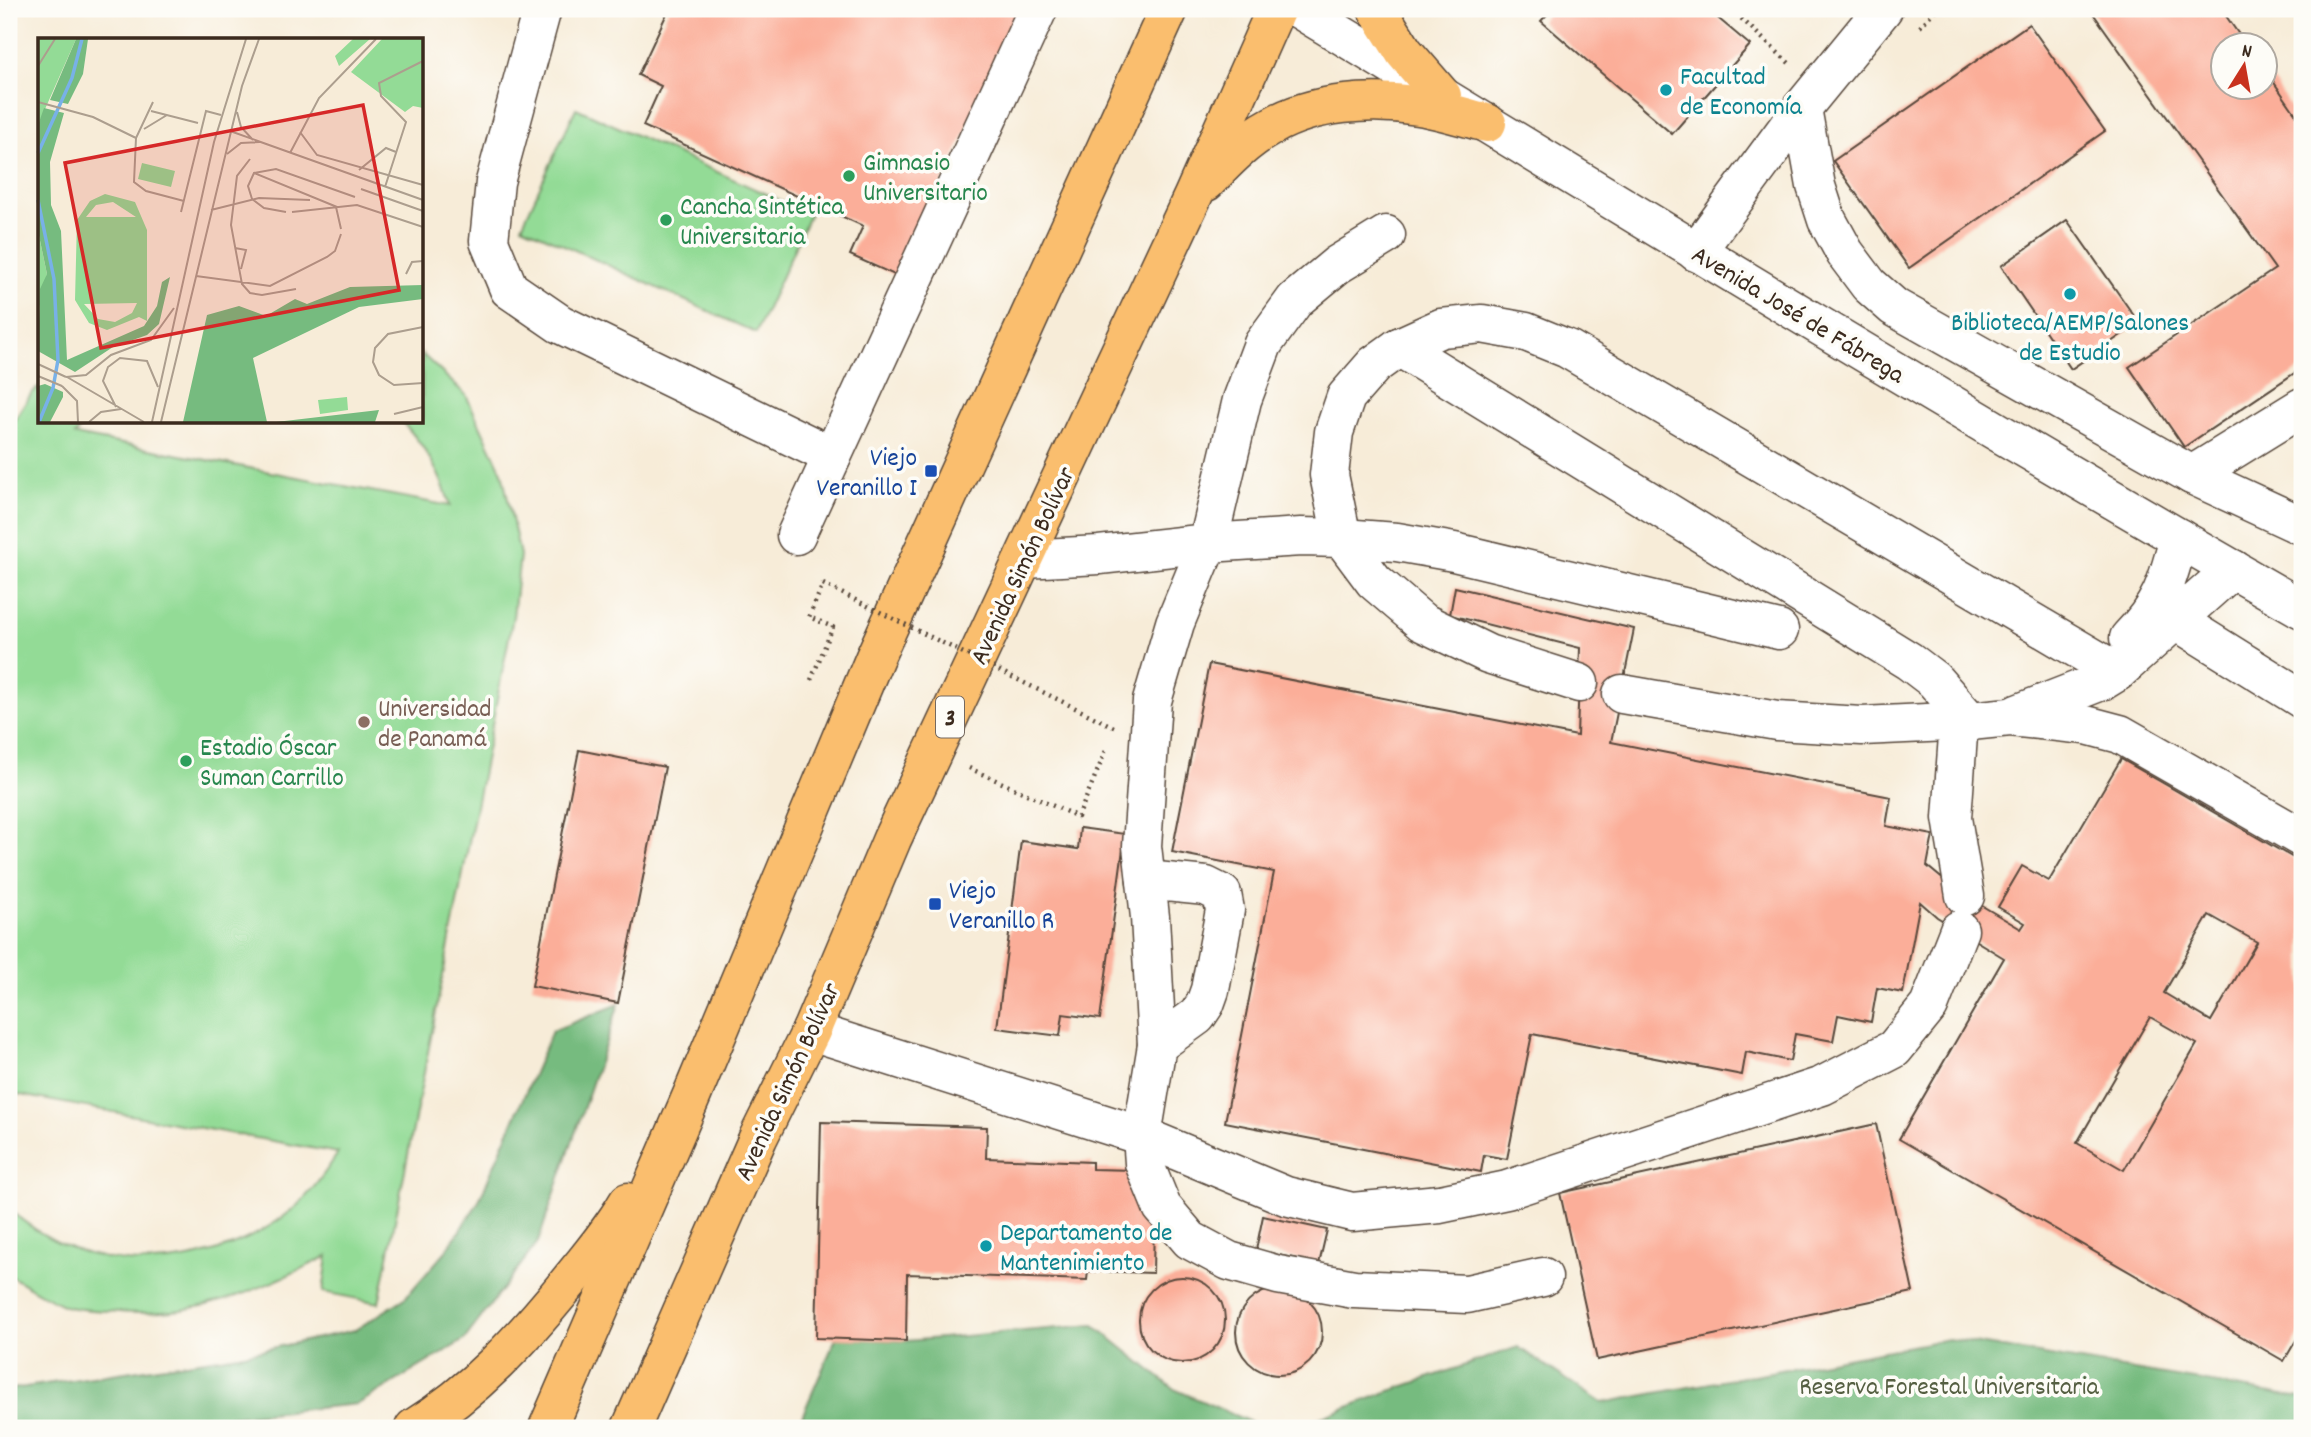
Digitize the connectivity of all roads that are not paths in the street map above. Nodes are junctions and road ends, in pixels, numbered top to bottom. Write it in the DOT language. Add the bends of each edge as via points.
graph roads {
  1 [pos="542,9"];
  2 [pos="1038,9"];
  3 [pos="1169,9"];
  4 [pos="1276,9"];
  5 [pos="1299,9"];
  6 [pos="1377,9"];
  7 [pos="1883,9"];
  8 [pos="1442,96"];
  9 [pos="1802,108"];
  10 [pos="1487,123"];
  11 [pos="1193,196"];
  12 [pos="1386,235"];
  13 [pos="1696,252"];
  14 [pos="1399,347"];
  15 [pos="2302,407"];
  16 [pos="832,456"];
  17 [pos="2192,475"];
  18 [pos="2302,526"];
  19 [pos="796,535"];
  20 [pos="1342,538"];
  21 [pos="2179,538"];
  22 [pos="1208,543"];
  23 [pos="1024,558"];
  24 [pos="2233,569"];
  25 [pos="2302,609"];
  26 [pos="2175,620"];
  27 [pos="1779,630"];
  28 [pos="2108,672"];
  29 [pos="1579,683"];
  30 [pos="1622,694"];
  31 [pos="2302,699"];
  32 [pos="2010,717"];
  33 [pos="1965,722"];
  34 [pos="2120,734"];
  35 [pos="2302,838"];
  36 [pos="1146,880"];
  37 [pos="811,1031"];
  38 [pos="1157,1045"];
  39 [pos="692,1095"];
  40 [pos="1142,1136"];
  41 [pos="1543,1277"];
  42 [pos="414,1428"];
  43 [pos="548,1428"];
  44 [pos="631,1428"];
  1 -- 16 [label="street" via="495,182 489,241 509,289 560,324"];
  2 -- 16 [label="street"];
  3 -- 39 [label="main road" via="875,657"];
  4 -- 11 [label="main road, Avenida Simón Bolívar / 3"];
  5 -- 8 [label="street, Avenida José de Fábrega"];
  6 -- 8 [label="main road" via="1404,52"];
  7 -- 9 [label="street"];
  8 -- 10 [label="street, Avenida José de Fábrega"];
  9 -- 13 [label="street"];
  9 -- 17 [label="street" via="1827,220 1868,285 1894,307"];
  10 -- 11 [label="main road" via="1394,104 1342,104 1315,110 1273,125 1250,141"];
  10 -- 13 [label="street, Avenida José de Fábrega"];
  11 -- 23 [label="main road, Avenida Simón Bolívar / 3"];
  12 -- 22 [label="street" via="1337,265 1295,300 1263,344 1242,400"];
  13 -- 21 [label="street, Avenida José de Fábrega"];
  14 -- 20 [label="street" via="1374,365 1346,397 1334,432 1329,475"];
  14 -- 28 [label="street" via="1441,328 1482,324 1526,332 1568,349"];
  14 -- 33 [label="street" via="1909,661 1934,680"];
  15 -- 17 [label="street"];
  16 -- 19 [label="street"];
  17 -- 18 [label="street"];
  20 -- 22 [label="street"];
  20 -- 27 [label="street" via="1454,552"];
  20 -- 29 [label="street" via="1374,581 1422,622 1488,654"];
  21 -- 24 [label="street, Avenida José de Fábrega"];
  21 -- 28 [label="street" via="2159,601"];
  22 -- 23 [label="street"];
  22 -- 36 [label="street" via="1175,623 1152,701 1142,845"];
  23 -- 37 [label="main road, Avenida Simón Bolívar / 3" via="892,839"];
  24 -- 25 [label="street, Avenida José de Fábrega"];
  24 -- 26 [label="street"];
  26 -- 28 [label="street"];
  26 -- 31 [label="street"];
  28 -- 32 [label="street"];
  28 -- 34 [label="street" via="2110,707"];
  30 -- 33 [label="street" via="1777,721 1863,726"];
  32 -- 33 [label="street"];
  32 -- 34 [label="street" via="2086,725"];
  33 -- 40 [label="street" via="1952,818 1962,913 1929,1006 1894,1049 1822,1086 1507,1190 1440,1204 1352,1212 1286,1196"];
  34 -- 35 [label="street"];
  36 -- 38 [label="street"];
  36 -- 38 [label="street" via="1206,887 1222,894 1225,910 1205,1004 1197,1016"];
  37 -- 40 [label="street"];
  37 -- 44 [label="main road, Avenida Simón Bolívar / 3" via="758,1138"];
  38 -- 40 [label="street"];
  39 -- 42 [label="main road" via="624,1209 521,1339 451,1404"];
  39 -- 43 [label="main road"];
  40 -- 41 [label="street" via="1144,1163 1162,1207 1190,1240 1229,1261 1354,1289 1419,1294 1467,1294"];
}
